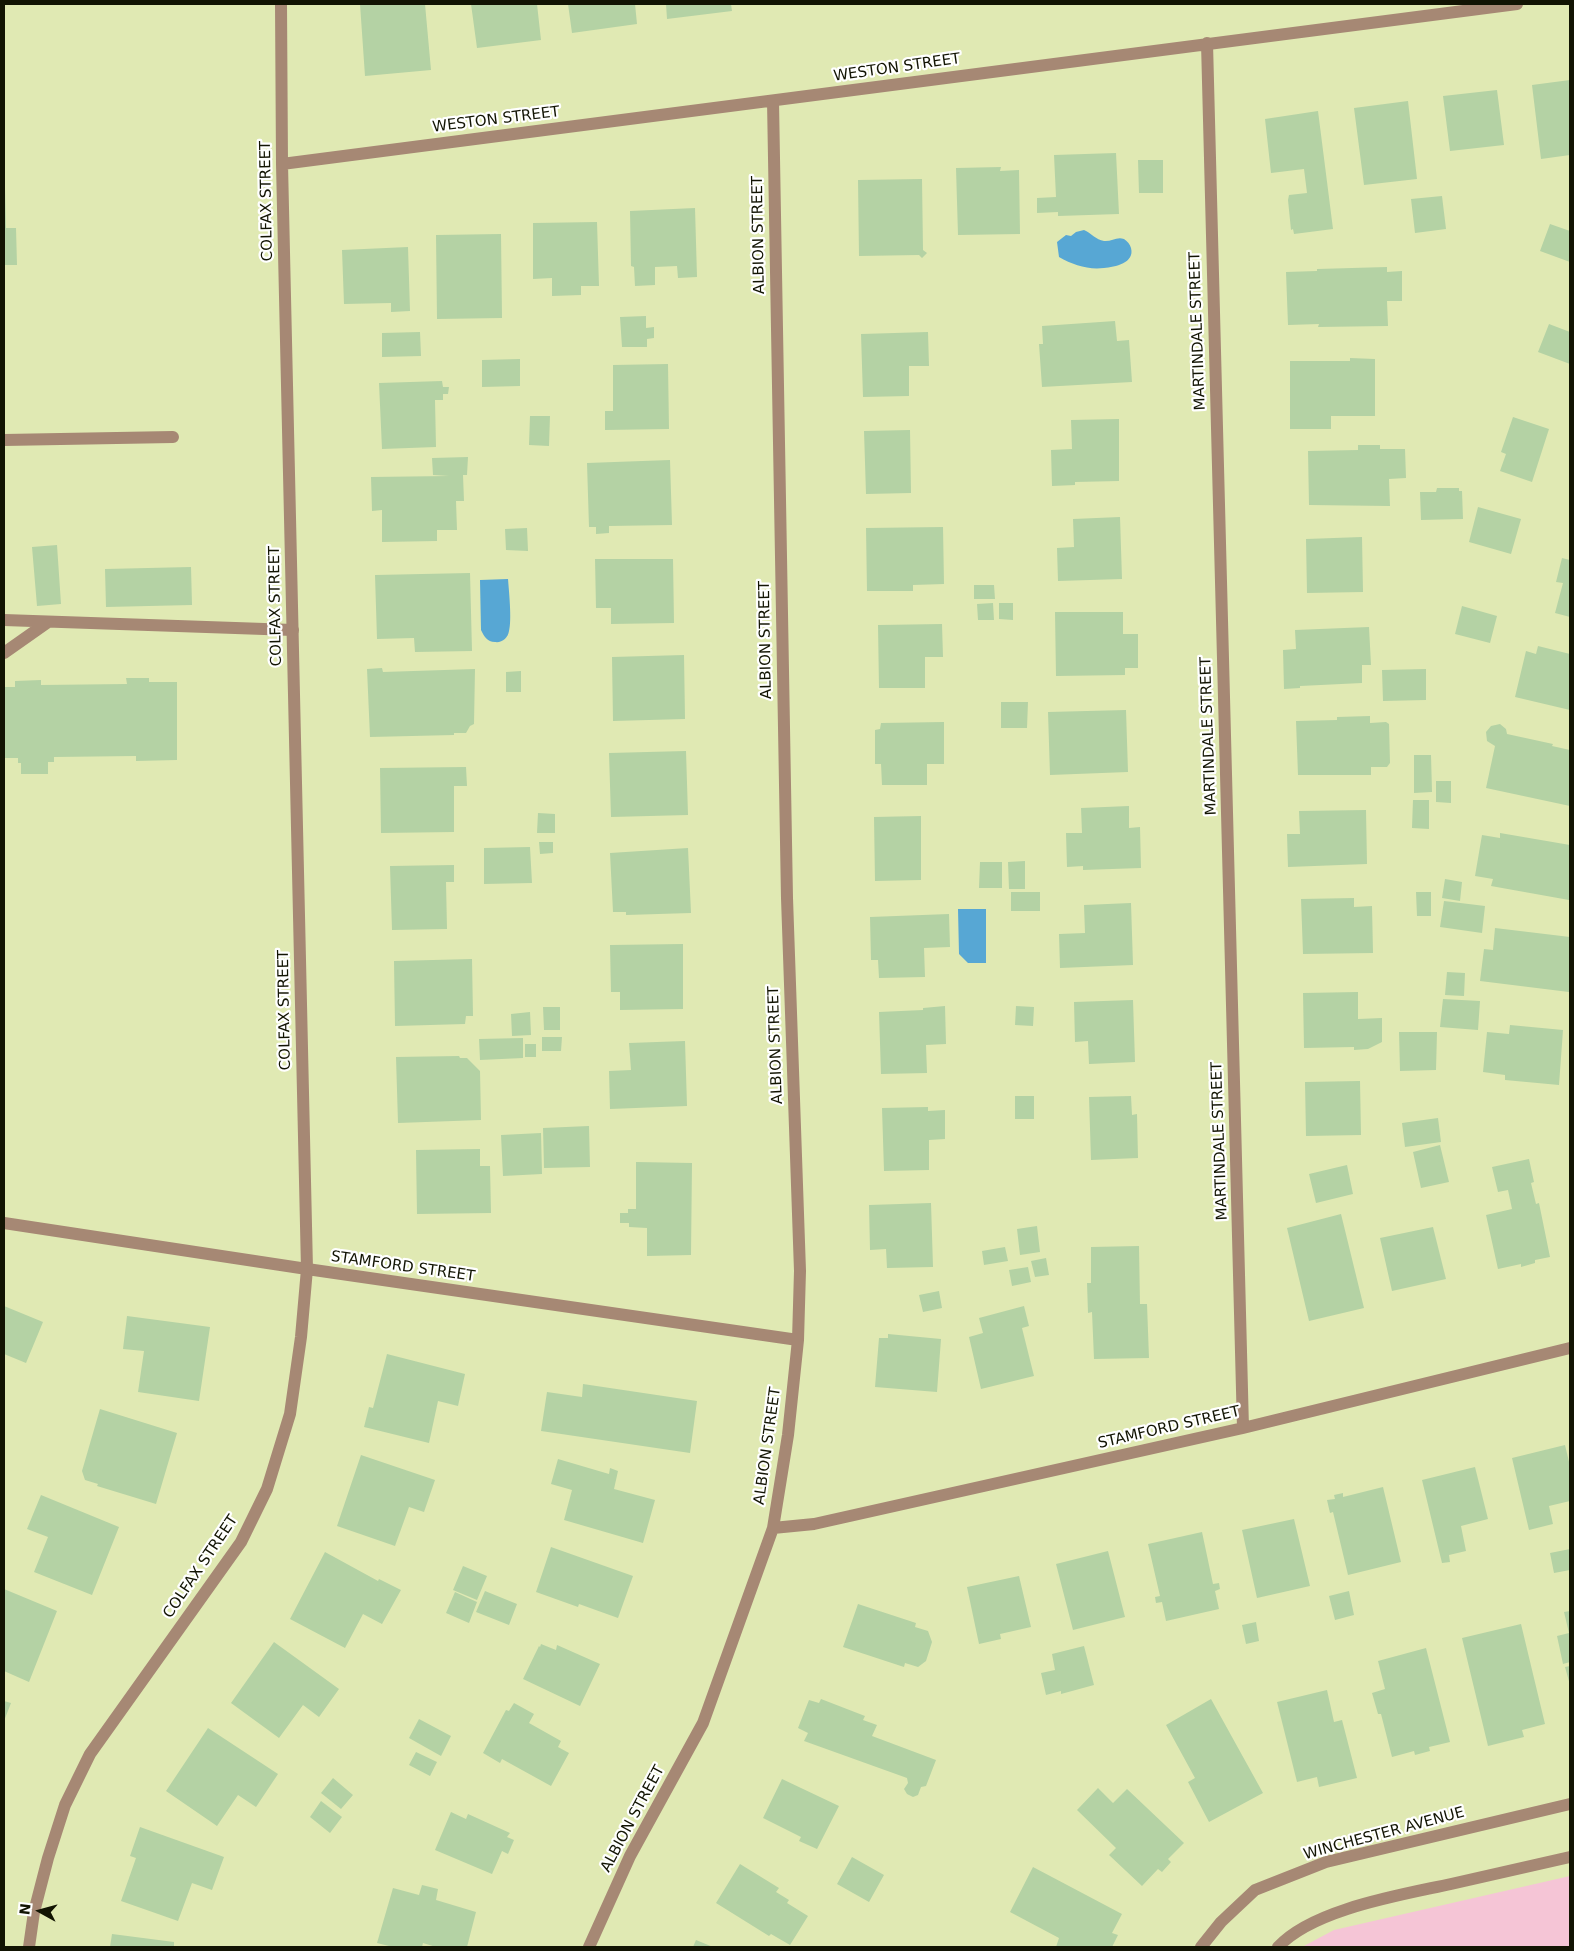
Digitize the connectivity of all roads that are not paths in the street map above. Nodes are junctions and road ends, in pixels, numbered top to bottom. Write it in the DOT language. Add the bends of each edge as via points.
graph roads {
  1 [pos="281,4"];
  2 [pos="1517,4"];
  3 [pos="1207,43"];
  4 [pos="773,100"];
  5 [pos="282,164"];
  6 [pos="173,437"];
  7 [pos="4,440"];
  8 [pos="4,620"];
  9 [pos="48,622"];
  10 [pos="293,630"];
  11 [pos="4,653"];
  12 [pos="4,1223"];
  13 [pos="307,1269"];
  14 [pos="798,1340"];
  15 [pos="1570,1348"];
  16 [pos="1243,1428"];
  17 [pos="773,1528"];
  18 [pos="1570,1804"];
  19 [pos="1570,1857"];
  20 [pos="29,1947"];
  21 [pos="589,1947"];
  22 [pos="1201,1947"];
  23 [pos="1278,1947"];
  1 -- 5 [label="street, COLFAX STREET"];
  2 -- 3 [label="street, WESTON STREET"];
  3 -- 4 [label="street, WESTON STREET"];
  3 -- 16 [label="street, MARTINDALE STREET"];
  4 -- 5 [label="street, WESTON STREET"];
  4 -- 14 [label="street, ALBION STREET" via="787,898 800,1271"];
  5 -- 10 [label="street, COLFAX STREET"];
  6 -- 7 [label="street"];
  8 -- 9 [label="street"];
  9 -- 10 [label="street"];
  9 -- 11 [label="street"];
  10 -- 13 [label="street, COLFAX STREET"];
  12 -- 13 [label="street, STAMFORD STREET"];
  13 -- 14 [label="street, STAMFORD STREET"];
  13 -- 20 [label="street, COLFAX STREET" via="290,1414 267,1489 241,1542 90,1754 65,1805 48,1858"];
  14 -- 17 [label="street, ALBION STREET" via="788,1435"];
  15 -- 16 [label="street, STAMFORD STREET"];
  16 -- 17 [label="street, STAMFORD STREET" via="814,1524"];
  17 -- 21 [label="street, ALBION STREET" via="703,1723 630,1856"];
  18 -- 22 [label="street, WINCHESTER AVENUE" via="1326,1862 1255,1890"];
  19 -- 23 [label="street" via="1388,1898 1319,1918"];
}
